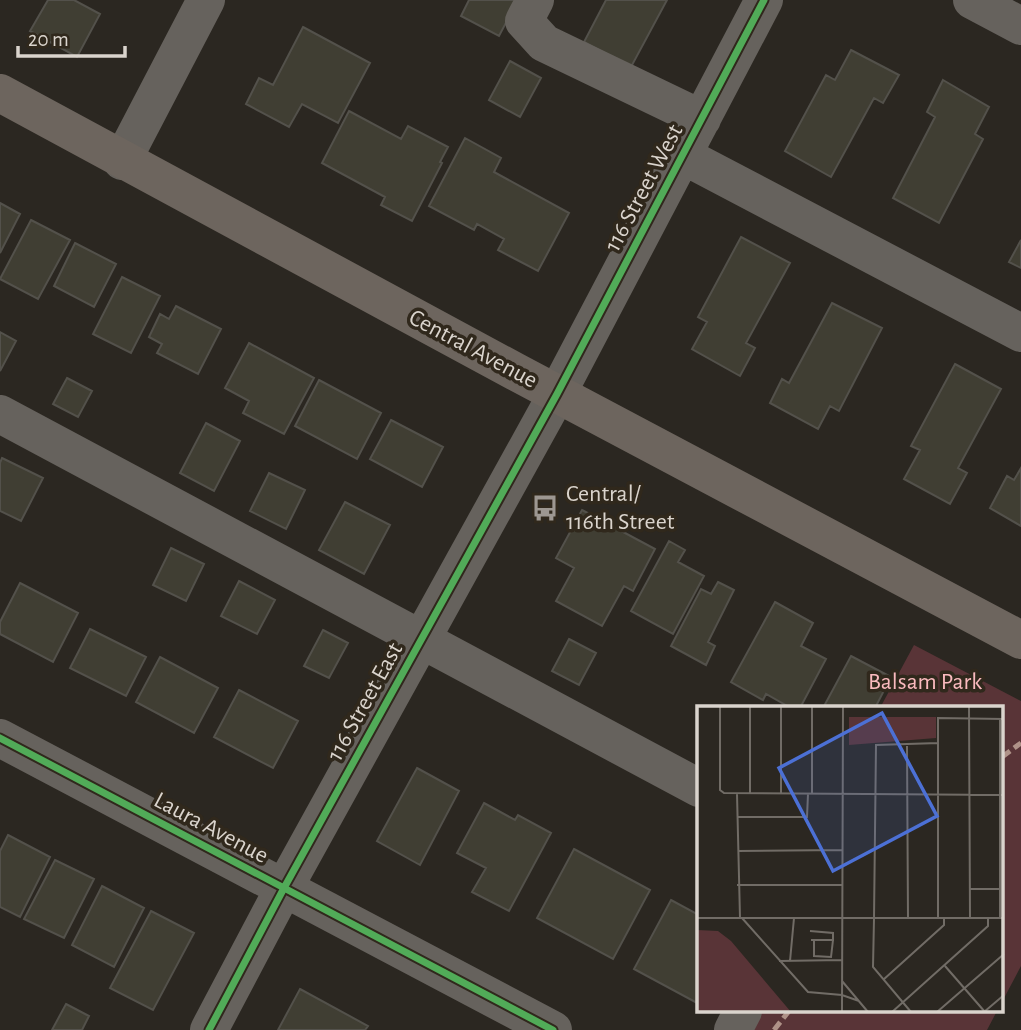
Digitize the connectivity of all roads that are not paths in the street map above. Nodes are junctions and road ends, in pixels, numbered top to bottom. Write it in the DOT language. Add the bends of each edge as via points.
graph roads {
  1 [pos="206,0"];
  2 [pos="536,0"];
  3 [pos="764,0"];
  4 [pos="972,0"];
  5 [pos="1021,26"];
  6 [pos="0,93"];
  7 [pos="702,119"];
  8 [pos="684,156"];
  9 [pos="122,161"];
  10 [pos="1021,333"];
  11 [pos="557,394"];
  12 [pos="0,414"];
  13 [pos="421,640"];
  14 [pos="1021,640"];
  15 [pos="0,738"];
  16 [pos="697,787"];
  17 [pos="284,888"];
  18 [pos="742,1012"];
  19 [pos="209,1030"];
  20 [pos="553,1030"];
  21 [pos="733,1030"];
  1 -- 9 [label="street"];
  2 -- 7 [label="street" via="524,21 544,43"];
  3 -- 7 [label="street, 116 Street West"];
  4 -- 5 [label="street"];
  6 -- 9 [label="main road, Central Avenue"];
  7 -- 8 [label="street, 116 Street West"];
  8 -- 10 [label="street"];
  8 -- 11 [label="street, 116 Street West"];
  9 -- 11 [label="main road, Central Avenue"];
  11 -- 13 [label="street, 116 Street East"];
  11 -- 14 [label="main road, Central Avenue"];
  12 -- 13 [label="street"];
  13 -- 16 [label="street"];
  13 -- 17 [label="street, 116 Street East"];
  15 -- 17 [label="street, Laura Avenue"];
  17 -- 19 [label="street, 116 Street East"];
  17 -- 20 [label="street, Laura Avenue"];
  18 -- 21 [label="street"];
}
